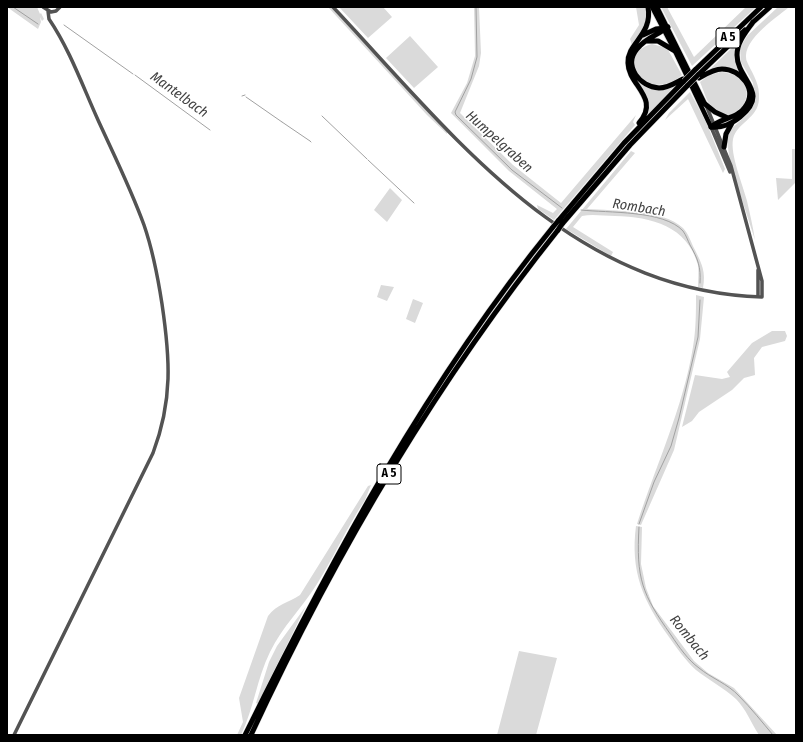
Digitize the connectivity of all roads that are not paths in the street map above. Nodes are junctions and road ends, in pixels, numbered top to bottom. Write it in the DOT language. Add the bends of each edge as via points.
graph roads {
  1 [pos="60,7"];
  2 [pos="333,7"];
  3 [pos="648,7"];
  4 [pos="652,7"];
  5 [pos="657,7"];
  6 [pos="761,7"];
  7 [pos="770,7"];
  8 [pos="46,9"];
  9 [pos="54,12"];
  10 [pos="753,22"];
  11 [pos="52,23"];
  12 [pos="665,28"];
  13 [pos="642,36"];
  14 [pos="645,42"];
  15 [pos="675,51"];
  16 [pos="697,74"];
  17 [pos="685,83"];
  18 [pos="705,104"];
  19 [pos="728,118"];
  20 [pos="732,123"];
  21 [pos="714,126"];
  22 [pos="624,143"];
  23 [pos="724,147"];
  24 [pos="733,178"];
  25 [pos="560,223"];
  26 [pos="555,228"];
  27 [pos="14,735"];
  28 [pos="244,735"];
  29 [pos="251,735"];
  1 -- 9 [label="street"];
  2 -- 24 [label="street" via="443,126 533,208 607,256 656,278 704,291 760,297 759,269"];
  3 -- 13 [label="highway" via="649,18"];
  4 -- 12 [label="main road"];
  5 -- 12 [label="main road"];
  6 -- 16 [label="highway, A 5"];
  7 -- 10 [label="highway, A 5"];
  8 -- 9 [label="street"];
  8 -- 11 [label="street"];
  9 -- 11 [label="street"];
  10 -- 16 [label="highway, A 5"];
  10 -- 20 [label="highway" via="741,38 737,56 752,86 753,100 745,113"];
  11 -- 27 [label="street" via="75,68 144,225 159,287 169,355 169,383 163,420 153,453"];
  12 -- 13 [label="highway"];
  12 -- 14 [label="highway"];
  12 -- 15 [label="main road"];
  12 -- 18 [label="main road"];
  13 -- 22 [label="highway" via="629,54 628,64 630,75 644,95 646,107 642,120"];
  14 -- 15 [label="highway" via="658,41"];
  14 -- 17 [label="highway" via="637,48 632,59 633,70 639,80 660,88"];
  15 -- 21 [label="main road"];
  16 -- 17 [label="highway, bridge"];
  16 -- 17 [label="highway, A 5, bridge" via="689,76"];
  16 -- 19 [label="highway" via="721,69 735,72 746,81 750,96 748,102 740,113"];
  17 -- 22 [label="highway, A 5"];
  17 -- 25 [label="highway, A 5"];
  18 -- 19 [label="highway" via="717,114"];
  18 -- 21 [label="street"];
  19 -- 21 [label="highway"];
  20 -- 21 [label="highway"];
  20 -- 23 [label="highway" via="726,134"];
  21 -- 23 [label="street"];
  21 -- 24 [label="street"];
  22 -- 25 [label="highway, A 5"];
  23 -- 24 [label="street"];
  25 -- 26 [label="highway, A 5, bridge"];
  26 -- 28 [label="highway, A 5" via="474,332 431,394 354,523"];
  26 -- 29 [label="highway, A 5" via="412,436 342,556 292,649"];
}
